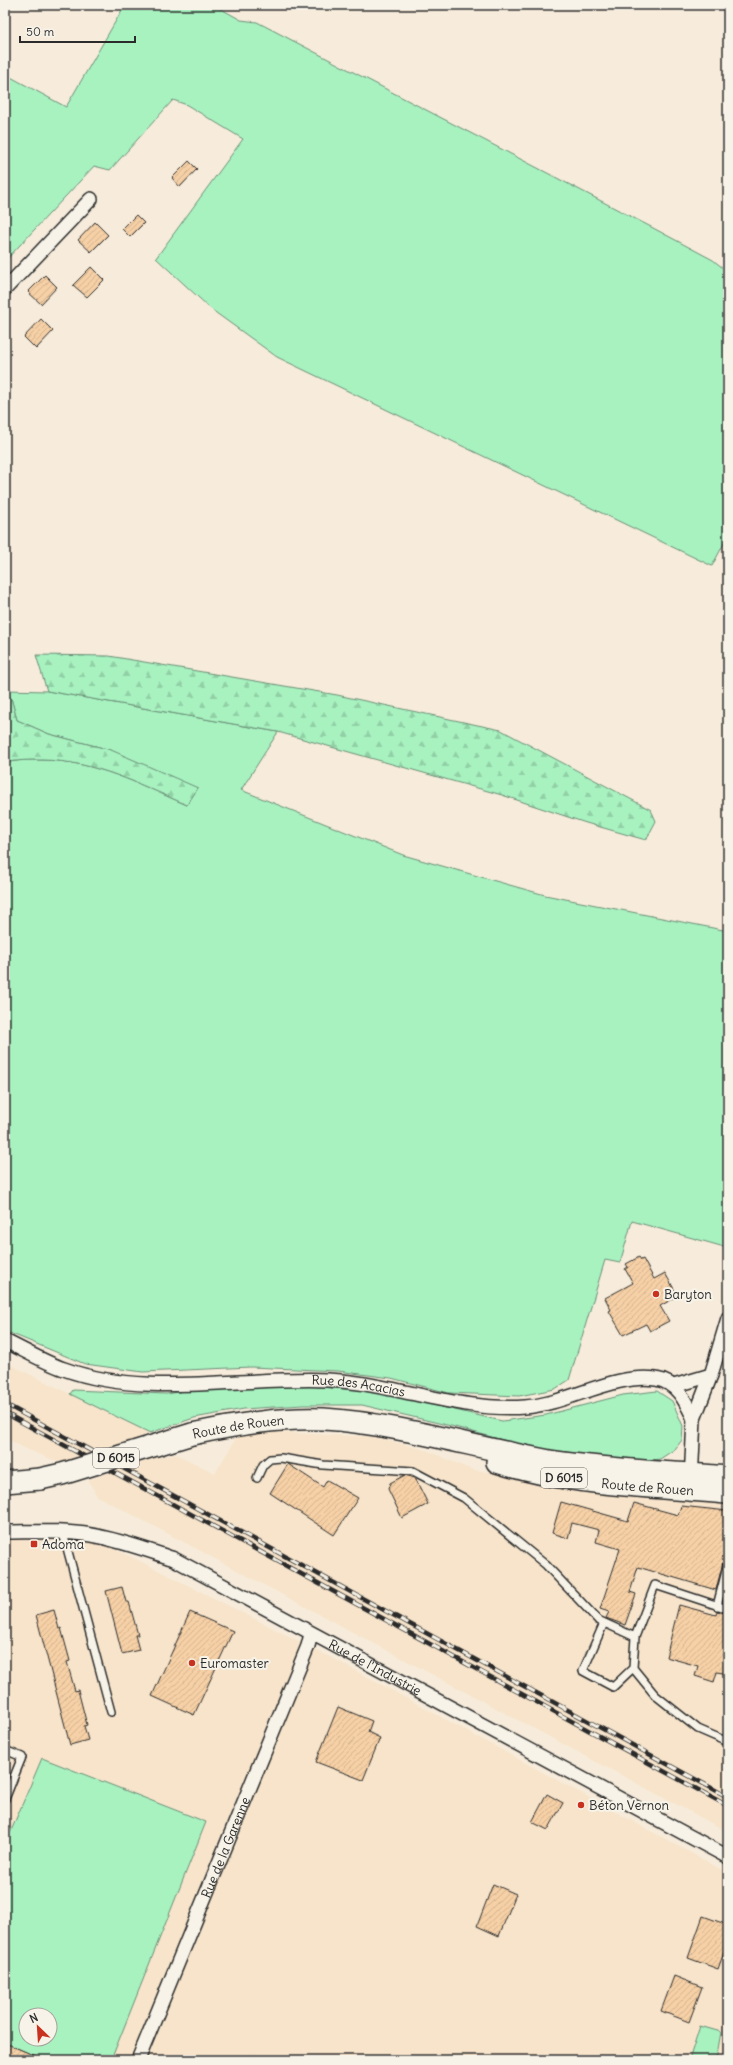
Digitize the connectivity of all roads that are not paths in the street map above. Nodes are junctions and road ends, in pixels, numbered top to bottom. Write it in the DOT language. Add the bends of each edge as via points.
graph roads {
  1 [pos="91,199"];
  2 [pos="5,289"];
  3 [pos="728,1318"];
  4 [pos="5,1341"];
  5 [pos="711,1375"];
  6 [pos="674,1386"];
  7 [pos="694,1419"];
  8 [pos="728,1477"];
  9 [pos="257,1478"];
  10 [pos="5,1482"];
  11 [pos="691,1482"];
  12 [pos="728,1494"];
  13 [pos="5,1532"];
  14 [pos="63,1533"];
  15 [pos="728,1566"];
  16 [pos="717,1606"];
  17 [pos="728,1609"];
  18 [pos="604,1623"];
  19 [pos="311,1634"];
  20 [pos="635,1637"];
  21 [pos="633,1668"];
  22 [pos="111,1712"];
  23 [pos="728,1742"];
  24 [pos="5,1750"];
  25 [pos="5,1799"];
  26 [pos="728,1857"];
  27 [pos="138,2060"];
  1 -- 2 [label="street"];
  3 -- 5 [label="street"];
  4 -- 6 [label="street, Rue des Acacias" via="64,1369 108,1380 163,1385 328,1380 369,1385 477,1407 527,1407 631,1379 658,1379"];
  5 -- 6 [label="street"];
  5 -- 7 [label="street"];
  6 -- 7 [label="street"];
  7 -- 11 [label="street"];
  8 -- 11 [label="main road, Route de Rouen / D 6015"];
  9 -- 18 [label="lane" via="263,1465 270,1459 281,1458 323,1466 413,1471 464,1498 546,1565 598,1620"];
  10 -- 11 [label="main road, Route de Rouen / D 6015, bridge" via="62,1474 192,1434 235,1426 323,1419 358,1422 406,1431 543,1475"];
  11 -- 12 [label="main road, Route de Rouen / D 6015"];
  13 -- 14 [label="street, Rue de l'Industrie"];
  14 -- 19 [label="street, Rue de l'Industrie" via="90,1535 129,1544 174,1559"];
  14 -- 22 [label="lane"];
  15 -- 16 [label="lane"];
  16 -- 17 [label="lane"];
  16 -- 20 [label="lane" via="655,1585"];
  18 -- 20 [label="lane"];
  18 -- 21 [label="lane" via="583,1671 614,1687"];
  19 -- 26 [label="street, Rue de l'Industrie"];
  19 -- 27 [label="street, Rue de la Garenne"];
  20 -- 21 [label="lane"];
  21 -- 23 [label="lane" via="655,1695 698,1729"];
  24 -- 25 [label="lane" via="22,1757"];
}
